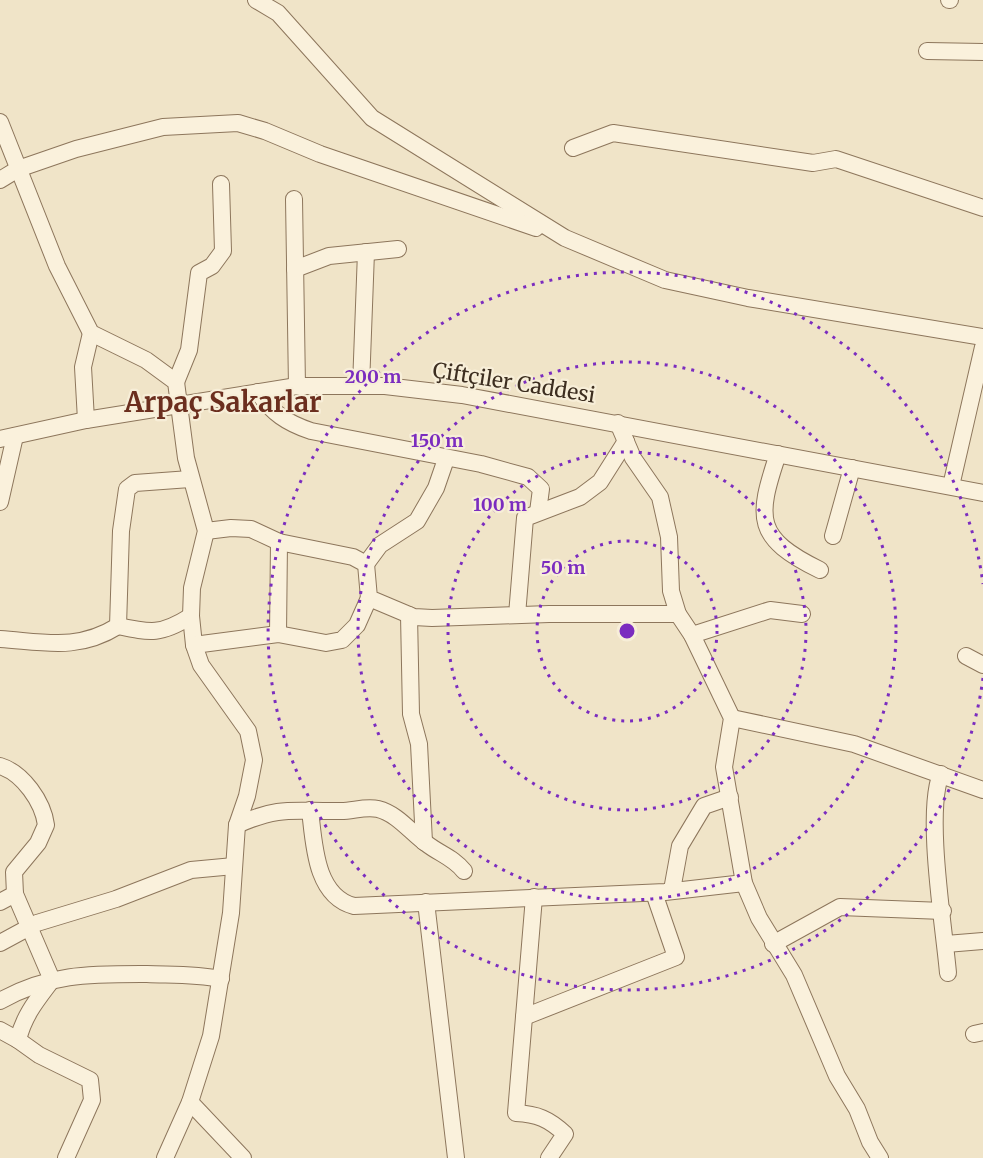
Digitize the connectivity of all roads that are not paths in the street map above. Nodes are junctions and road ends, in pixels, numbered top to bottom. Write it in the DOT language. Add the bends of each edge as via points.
graph roads {
  1 [pos="256,0"];
  2 [pos="927,51"];
  3 [pos="983,52"];
  4 [pos="0,122"];
  5 [pos="573,148"];
  6 [pos="18,169"];
  7 [pos="0,180"];
  8 [pos="221,184"];
  9 [pos="294,199"];
  10 [pos="983,208"];
  11 [pos="565,238"];
  12 [pos="398,249"];
  13 [pos="366,252"];
  14 [pos="295,269"];
  15 [pos="91,333"];
  16 [pos="983,337"];
  17 [pos="983,346"];
  18 [pos="176,382"];
  19 [pos="297,386"];
  20 [pos="361,386"];
  21 [pos="258,392"];
  22 [pos="179,406"];
  23 [pos="86,420"];
  24 [pos="618,423"];
  25 [pos="7,438"];
  26 [pos="626,441"];
  27 [pos="778,454"];
  28 [pos="446,459"];
  29 [pos="852,468"];
  30 [pos="190,479"];
  31 [pos="951,486"];
  32 [pos="983,493"];
  33 [pos="0,502"];
  34 [pos="538,512"];
  35 [pos="206,531"];
  36 [pos="833,536"];
  37 [pos="279,542"];
  38 [pos="366,564"];
  39 [pos="820,570"];
  40 [pos="369,598"];
  41 [pos="678,614"];
  42 [pos="802,614"];
  43 [pos="409,615"];
  44 [pos="517,615"];
  45 [pos="190,616"];
  46 [pos="118,626"];
  47 [pos="278,634"];
  48 [pos="692,634"];
  49 [pos="0,639"];
  50 [pos="194,645"];
  51 [pos="966,656"];
  52 [pos="983,665"];
  53 [pos="732,718"];
  54 [pos="0,766"];
  55 [pos="941,774"];
  56 [pos="983,790"];
  57 [pos="730,797"];
  58 [pos="310,810"];
  59 [pos="237,825"];
  60 [pos="424,842"];
  61 [pos="234,866"];
  62 [pos="464,871"];
  63 [pos="744,883"];
  64 [pos="672,891"];
  65 [pos="654,893"];
  66 [pos="534,897"];
  67 [pos="7,898"];
  68 [pos="426,902"];
  69 [pos="943,911"];
  70 [pos="29,927"];
  71 [pos="983,941"];
  72 [pos="0,943"];
  73 [pos="773,944"];
  74 [pos="946,944"];
  75 [pos="948,973"];
  76 [pos="221,979"];
  77 [pos="52,980"];
  78 [pos="0,1001"];
  79 [pos="524,1017"];
  80 [pos="0,1030"];
  81 [pos="18,1040"];
  82 [pos="190,1102"];
  83 [pos="66,1158"];
  84 [pos="165,1158"];
  85 [pos="243,1158"];
  86 [pos="456,1158"];
  87 [pos="549,1158"];
  88 [pos="880,1158"];
  1 -- 11 [label="street" via="278,14 372,118"];
  2 -- 3 [label="street"];
  4 -- 6 [label="street"];
  5 -- 10 [label="street" via="613,133 813,163 836,159"];
  6 -- 7 [label="street"];
  6 -- 11 [label="street" via="76,149 163,128 238,123"];
  6 -- 15 [label="street" via="62,277"];
  8 -- 18 [label="street" via="223,251 212,266 199,273 189,350"];
  9 -- 14 [label="street"];
  11 -- 16 [label="street" via="665,280 748,298"];
  12 -- 13 [label="street"];
  13 -- 14 [label="street" via="329,256"];
  13 -- 20 [label="street"];
  14 -- 19 [label="street"];
  15 -- 18 [label="street" via="146,360"];
  15 -- 23 [label="street" via="83,367"];
  17 -- 31 [label="street"];
  18 -- 22 [label="street"];
  19 -- 20 [label="street, Çiftçiler Caddesi"];
  19 -- 21 [label="street, Çiftçiler Caddesi"];
  20 -- 24 [label="street, Çiftçiler Caddesi" via="462,395"];
  21 -- 22 [label="street, Çiftçiler Caddesi"];
  21 -- 28 [label="street" via="270,410 292,425"];
  22 -- 23 [label="street, Çiftçiler Caddesi"];
  22 -- 30 [label="street"];
  23 -- 25 [label="street, Çiftçiler Caddesi"];
  24 -- 26 [label="street"];
  24 -- 27 [label="street, Çiftçiler Caddesi"];
  25 -- 33 [label="street"];
  26 -- 34 [label="street" via="600,482 558,508"];
  26 -- 41 [label="street" via="660,496 669,537 671,591"];
  27 -- 29 [label="street, Çiftçiler Caddesi"];
  27 -- 39 [label="street" via="763,509 767,527 774,542 789,555"];
  28 -- 34 [label="street" via="528,477 541,489"];
  28 -- 38 [label="street" via="436,488 417,521 380,545"];
  29 -- 31 [label="street, Çiftçiler Caddesi"];
  29 -- 36 [label="street"];
  30 -- 35 [label="street"];
  30 -- 46 [label="street" via="135,483 127,489 121,531"];
  31 -- 32 [label="street, Çiftçiler Caddesi"];
  34 -- 44 [label="street" via="525,518"];
  35 -- 37 [label="street" via="251,530"];
  35 -- 45 [label="street" via="192,588"];
  37 -- 38 [label="street"];
  37 -- 47 [label="street"];
  38 -- 40 [label="street"];
  40 -- 43 [label="street"];
  40 -- 47 [label="street" via="357,625 342,640 326,643"];
  41 -- 44 [label="street"];
  41 -- 48 [label="street"];
  42 -- 48 [label="street" via="770,610"];
  43 -- 44 [label="street"];
  43 -- 60 [label="street" via="411,714 419,744"];
  45 -- 46 [label="street" via="162,632"];
  45 -- 50 [label="street"];
  46 -- 49 [label="street" via="100,637 71,644"];
  47 -- 50 [label="street"];
  48 -- 53 [label="street"];
  50 -- 59 [label="street" via="201,666 248,731 252,744 252,777"];
  51 -- 52 [label="street"];
  53 -- 55 [label="street" via="854,744"];
  53 -- 57 [label="street" via="724,767"];
  54 -- 67 [label="street" via="23,781 46,825 38,843 14,872"];
  55 -- 56 [label="street"];
  55 -- 69 [label="street" via="935,801"];
  57 -- 63 [label="street"];
  57 -- 64 [label="street" via="704,806 680,846"];
  58 -- 59 [label="street" via="276,810"];
  58 -- 60 [label="street" via="380,809"];
  58 -- 68 [label="street" via="319,867 336,899 354,906"];
  59 -- 61 [label="street"];
  60 -- 62 [label="street" via="450,857"];
  61 -- 70 [label="street" via="191,870"];
  61 -- 76 [label="street"];
  63 -- 64 [label="street"];
  63 -- 73 [label="street"];
  64 -- 65 [label="street"];
  65 -- 66 [label="street"];
  65 -- 79 [label="street" via="676,957"];
  66 -- 68 [label="street"];
  66 -- 79 [label="street"];
  67 -- 70 [label="street"];
  68 -- 86 [label="street"];
  69 -- 73 [label="street" via="840,906"];
  69 -- 74 [label="street"];
  70 -- 72 [label="street"];
  70 -- 77 [label="street"];
  71 -- 74 [label="street"];
  73 -- 88 [label="street" via="794,975 837,1076 858,1109"];
  74 -- 75 [label="street"];
  76 -- 77 [label="street" via="90,973"];
  76 -- 82 [label="street" via="211,1036"];
  77 -- 78 [label="street" via="25,987"];
  77 -- 81 [label="street" via="30,1008"];
  79 -- 87 [label="street" via="516,1113 534,1114 552,1122 565,1134"];
  80 -- 81 [label="street"];
  81 -- 83 [label="street" via="90,1080 92,1100"];
  82 -- 84 [label="street"];
  82 -- 85 [label="street"];
}
